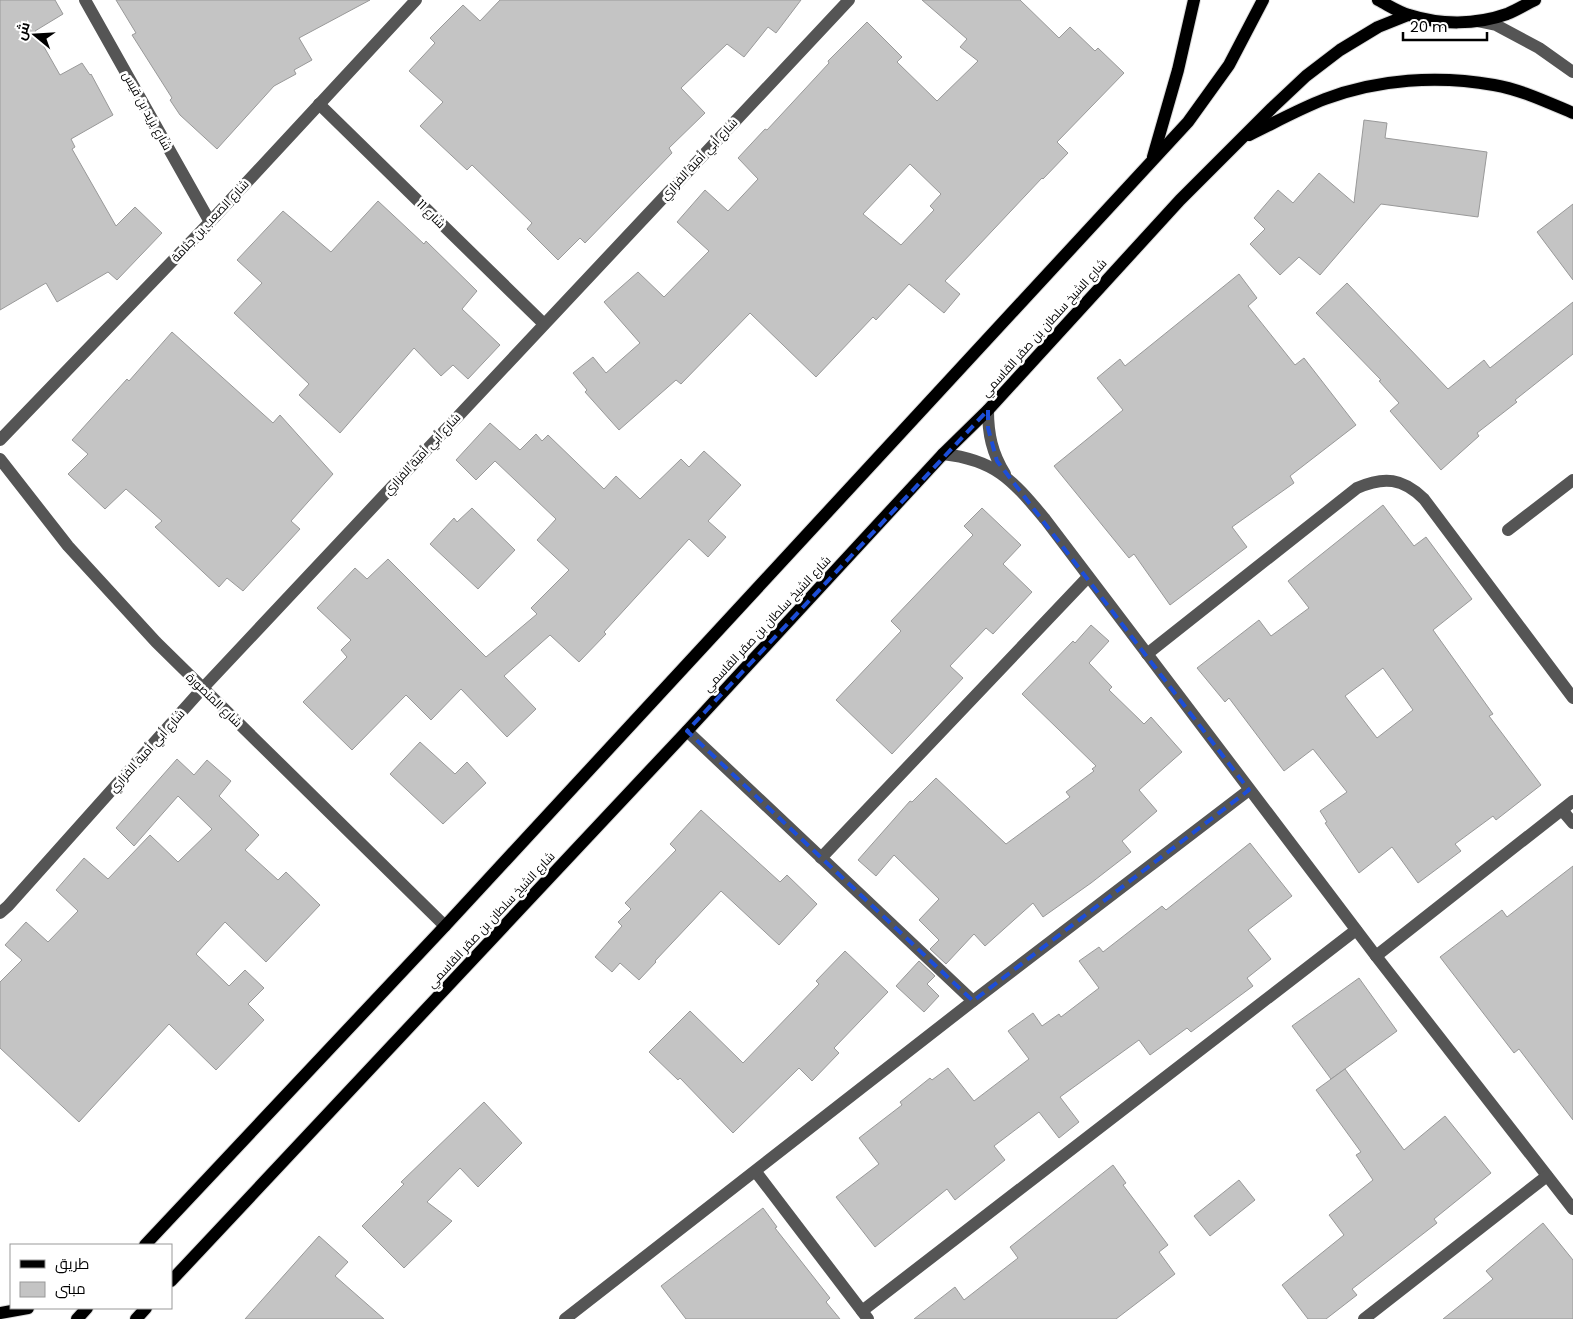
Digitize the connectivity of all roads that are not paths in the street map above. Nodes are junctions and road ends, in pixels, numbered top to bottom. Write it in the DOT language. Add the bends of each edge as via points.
graph roads {
  1 [pos="85,0"];
  2 [pos="416,0"];
  3 [pos="849,0"];
  4 [pos="1194,0"];
  5 [pos="1263,0"];
  6 [pos="1378,0"];
  7 [pos="1535,0"];
  8 [pos="1408,15"];
  9 [pos="1477,21"];
  10 [pos="1573,72"];
  11 [pos="319,104"];
  12 [pos="1573,113"];
  13 [pos="1240,140"];
  14 [pos="1152,160"];
  15 [pos="210,222"];
  16 [pos="544,324"];
  17 [pos="988,410"];
  18 [pos="0,440"];
  19 [pos="943,454"];
  20 [pos="0,459"];
  21 [pos="1007,476"];
  22 [pos="1573,480"];
  23 [pos="1508,530"];
  24 [pos="1088,577"];
  25 [pos="1147,654"];
  26 [pos="202,689"];
  27 [pos="1573,698"];
  28 [pos="687,731"];
  29 [pos="1249,790"];
  30 [pos="1573,801"];
  31 [pos="1562,810"];
  32 [pos="1573,823"];
  33 [pos="821,858"];
  34 [pos="0,912"];
  35 [pos="446,926"];
  36 [pos="1356,930"];
  37 [pos="1376,956"];
  38 [pos="974,1001"];
  39 [pos="756,1172"];
  40 [pos="1548,1176"];
  41 [pos="1573,1209"];
  42 [pos="146,1244"];
  43 [pos="172,1280"];
  44 [pos="22,1309"];
  45 [pos="86,1309"];
  46 [pos="145,1309"];
  47 [pos="0,1313"];
  48 [pos="865,1315"];
  49 [pos="77,1319"];
  50 [pos="136,1319"];
  51 [pos="565,1319"];
  52 [pos="1364,1319"];
  1 -- 15 [label="street, شارع يزيد بن قيس"];
  2 -- 11 [label="street, شارع الصعب بن جثامة"];
  3 -- 16 [label="street, شارع أبي أمية الفزاري"];
  4 -- 14 [label="main road"];
  5 -- 14 [label="main road" via="1229,65 1188,122"];
  6 -- 8 [label="main road"];
  7 -- 9 [label="main road" via="1508,14"];
  8 -- 9 [label="main road" via="1430,20"];
  8 -- 13 [label="main road, شارع الشيخ سلطان بن صقر القاسمي" via="1378,27 1340,50 1306,76"];
  9 -- 10 [label="street" via="1496,25 1539,48"];
  11 -- 15 [label="street, شارع الصعب بن جثامة"];
  11 -- 16 [label="street, شارع 11"];
  12 -- 13 [label="main road" via="1536,97 1495,85 1409,80 1366,87 1324,99"];
  13 -- 17 [label="main road, شارع الشيخ سلطان بن صقر القاسمي" via="1180,200"];
  14 -- 35 [label="main road"];
  15 -- 18 [label="street, شارع الصعب بن جثامة"];
  16 -- 26 [label="street, شارع أبي أمية الفزاري"];
  17 -- 19 [label="main road, شارع الشيخ سلطان بن صقر القاسمي"];
  17 -- 21 [label="street" via="991,445"];
  19 -- 21 [label="street" via="977,460"];
  19 -- 28 [label="main road, شارع الشيخ سلطان بن صقر القاسمي"];
  20 -- 26 [label="street, شارع المنصورة" via="68,546"];
  21 -- 24 [label="street" via="1045,519"];
  22 -- 23 [label="street"];
  24 -- 25 [label="street"];
  24 -- 33 [label="street"];
  25 -- 27 [label="street" via="1357,488 1386,480 1400,482 1424,499"];
  25 -- 29 [label="street"];
  26 -- 34 [label="street, شارع أبي أمية الفزاري"];
  26 -- 35 [label="street, شارع المنصورة"];
  28 -- 33 [label="street"];
  28 -- 43 [label="main road, شارع الشيخ سلطان بن صقر القاسمي"];
  29 -- 36 [label="street"];
  29 -- 38 [label="street"];
  30 -- 31 [label="street"];
  31 -- 32 [label="street"];
  31 -- 37 [label="street"];
  33 -- 38 [label="street"];
  35 -- 42 [label="main road"];
  36 -- 37 [label="street"];
  36 -- 48 [label="street"];
  37 -- 40 [label="street"];
  38 -- 39 [label="street"];
  39 -- 48 [label="street"];
  39 -- 51 [label="street"];
  40 -- 41 [label="street"];
  40 -- 52 [label="street"];
  44 -- 47 [label="main road"];
  45 -- 49 [label="main road"];
  46 -- 50 [label="main road"];
}
